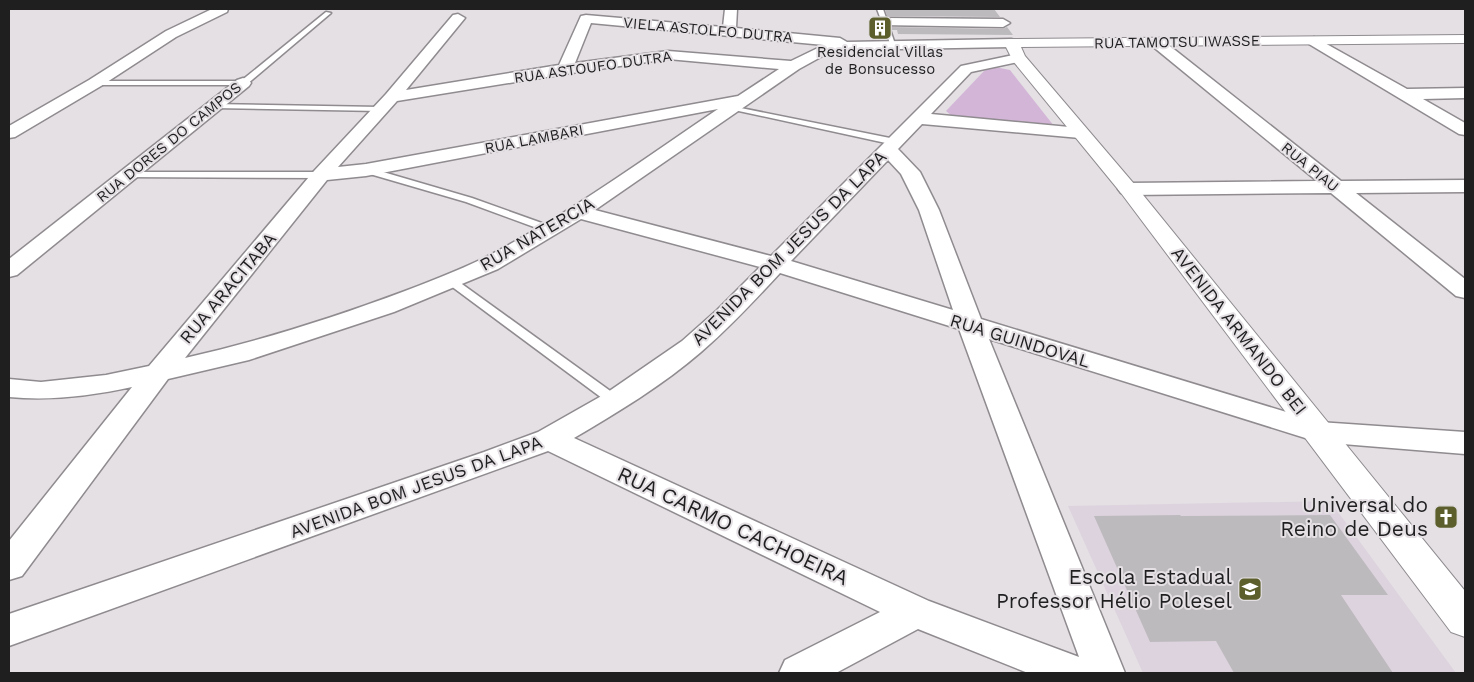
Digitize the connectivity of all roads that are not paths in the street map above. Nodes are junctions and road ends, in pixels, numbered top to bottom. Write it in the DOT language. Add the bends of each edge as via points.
graph roads {
  1 [pos="222,9"];
  2 [pos="731,9"];
  3 [pos="880,9"];
  4 [pos="328,13"];
  5 [pos="458,18"];
  6 [pos="885,22"];
  7 [pos="729,33"];
  8 [pos="1465,39"];
  9 [pos="1314,41"];
  10 [pos="1011,42"];
  11 [pos="1156,42"];
  12 [pos="892,46"];
  13 [pos="964,57"];
  14 [pos="794,66"];
  15 [pos="565,69"];
  16 [pos="95,83"];
  17 [pos="242,83"];
  18 [pos="1465,93"];
  19 [pos="1404,94"];
  20 [pos="386,103"];
  21 [pos="740,103"];
  22 [pos="214,106"];
  23 [pos="668,114"];
  24 [pos="918,118"];
  25 [pos="702,130"];
  26 [pos="1465,130"];
  27 [pos="9,133"];
  28 [pos="1080,133"];
  29 [pos="891,145"];
  30 [pos="366,170"];
  31 [pos="322,175"];
  32 [pos="126,176"];
  33 [pos="1465,186"];
  34 [pos="1335,187"];
  35 [pos="1128,190"];
  36 [pos="578,212"];
  37 [pos="549,229"];
  38 [pos="776,264"];
  39 [pos="9,270"];
  40 [pos="451,281"];
  41 [pos="1465,291"];
  42 [pos="971,326"];
  43 [pos="157,374"];
  44 [pos="9,388"];
  45 [pos="616,401"];
  46 [pos="1318,432"];
  47 [pos="549,439"];
  48 [pos="1465,443"];
  49 [pos="9,566"];
  50 [pos="916,612"];
  51 [pos="1465,620"];
  52 [pos="9,630"];
  53 [pos="799,673"];
  54 [pos="1072,673"];
  55 [pos="1105,673"];
  1 -- 16 [label="street" via="171,34"];
  2 -- 7 [label="street"];
  3 -- 6 [label="lane"];
  4 -- 17 [label="lane, RUA DORES DO CAMPOS"];
  5 -- 20 [label="street, RUA ARACITABA"];
  6 -- 10 [label="street"];
  6 -- 12 [label="lane"];
  7 -- 12 [label="street, VIELA ASTOLFO DUTRA"];
  7 -- 15 [label="street, VIELA ASTOLFO DUTRA" via="586,19"];
  8 -- 9 [label="street, RUA TAMOTSU IWASSE"];
  9 -- 11 [label="street, RUA TAMOTSU IWASSE"];
  9 -- 19 [label="street"];
  10 -- 11 [label="street, RUA TAMOTSU IWASSE"];
  10 -- 13 [label="street"];
  10 -- 13 [label="street, RUA TAMOTSU IWASSE"];
  10 -- 28 [label="street, AVENIDA ARMANDO BEI"];
  11 -- 34 [label="street, RUA PIAU"];
  12 -- 13 [label="street, RUA TAMOTSU IWASSE"];
  12 -- 14 [label="street, RUA NATERCIA" via="824,49"];
  13 -- 24 [label="street, AVENIDA BOM JESUS DA LAPA"];
  14 -- 15 [label="street, RUA ASTOUFO DUTRA" via="668,55"];
  14 -- 21 [label="street, RUA NATERCIA"];
  15 -- 20 [label="street, RUA ASTOUFO DUTRA"];
  16 -- 17 [label="lane"];
  16 -- 27 [label="street"];
  17 -- 22 [label="street, RUA DORES DO CAMPOS"];
  18 -- 19 [label="street"];
  19 -- 26 [label="street"];
  20 -- 22 [label="lane"];
  20 -- 31 [label="street, RUA ARACITABA"];
  21 -- 23 [label="street, RUA LAMBARI"];
  21 -- 25 [label="street, RUA NATERCIA"];
  21 -- 29 [label="lane"];
  22 -- 32 [label="street, RUA DORES DO CAMPOS"];
  23 -- 25 [label="street"];
  23 -- 30 [label="street, RUA LAMBARI"];
  24 -- 28 [label="street"];
  24 -- 29 [label="street, AVENIDA BOM JESUS DA LAPA"];
  25 -- 36 [label="street, RUA NATERCIA"];
  28 -- 35 [label="street, AVENIDA ARMANDO BEI"];
  29 -- 38 [label="street, AVENIDA BOM JESUS DA LAPA"];
  29 -- 42 [label="street" via="910,172 929,210"];
  30 -- 31 [label="street, RUA LAMBARI"];
  30 -- 37 [label="lane" via="469,200"];
  31 -- 32 [label="lane"];
  31 -- 43 [label="street, RUA ARACITABA"];
  32 -- 39 [label="street, RUA DORES DO CAMPOS"];
  33 -- 34 [label="street"];
  34 -- 35 [label="street"];
  34 -- 41 [label="street, RUA PIAU"];
  35 -- 46 [label="street, AVENIDA ARMANDO BEI"];
  36 -- 37 [label="street, RUA NATERCIA"];
  36 -- 38 [label="street, RUA GUINDOVAL"];
  37 -- 40 [label="street, RUA NATERCIA" via="490,264"];
  38 -- 42 [label="street, RUA GUINDOVAL"];
  38 -- 45 [label="street, AVENIDA BOM JESUS DA LAPA" via="691,347"];
  40 -- 43 [label="street, RUA NATERCIA" via="309,334"];
  40 -- 45 [label="lane"];
  42 -- 46 [label="street, RUA GUINDOVAL"];
  42 -- 55 [label="street"];
  43 -- 44 [label="street, RUA NATERCIA" via="65,390"];
  43 -- 49 [label="street, RUA ARACITABA"];
  45 -- 47 [label="street, AVENIDA BOM JESUS DA LAPA"];
  46 -- 48 [label="street, RUA GUINDOVAL"];
  46 -- 51 [label="street, AVENIDA ARMANDO BEI"];
  47 -- 50 [label="street, RUA CARMO CACHOEIRA"];
  47 -- 52 [label="street, AVENIDA BOM JESUS DA LAPA"];
  50 -- 53 [label="street"];
  50 -- 54 [label="street, RUA CARMO CACHOEIRA"];
}
